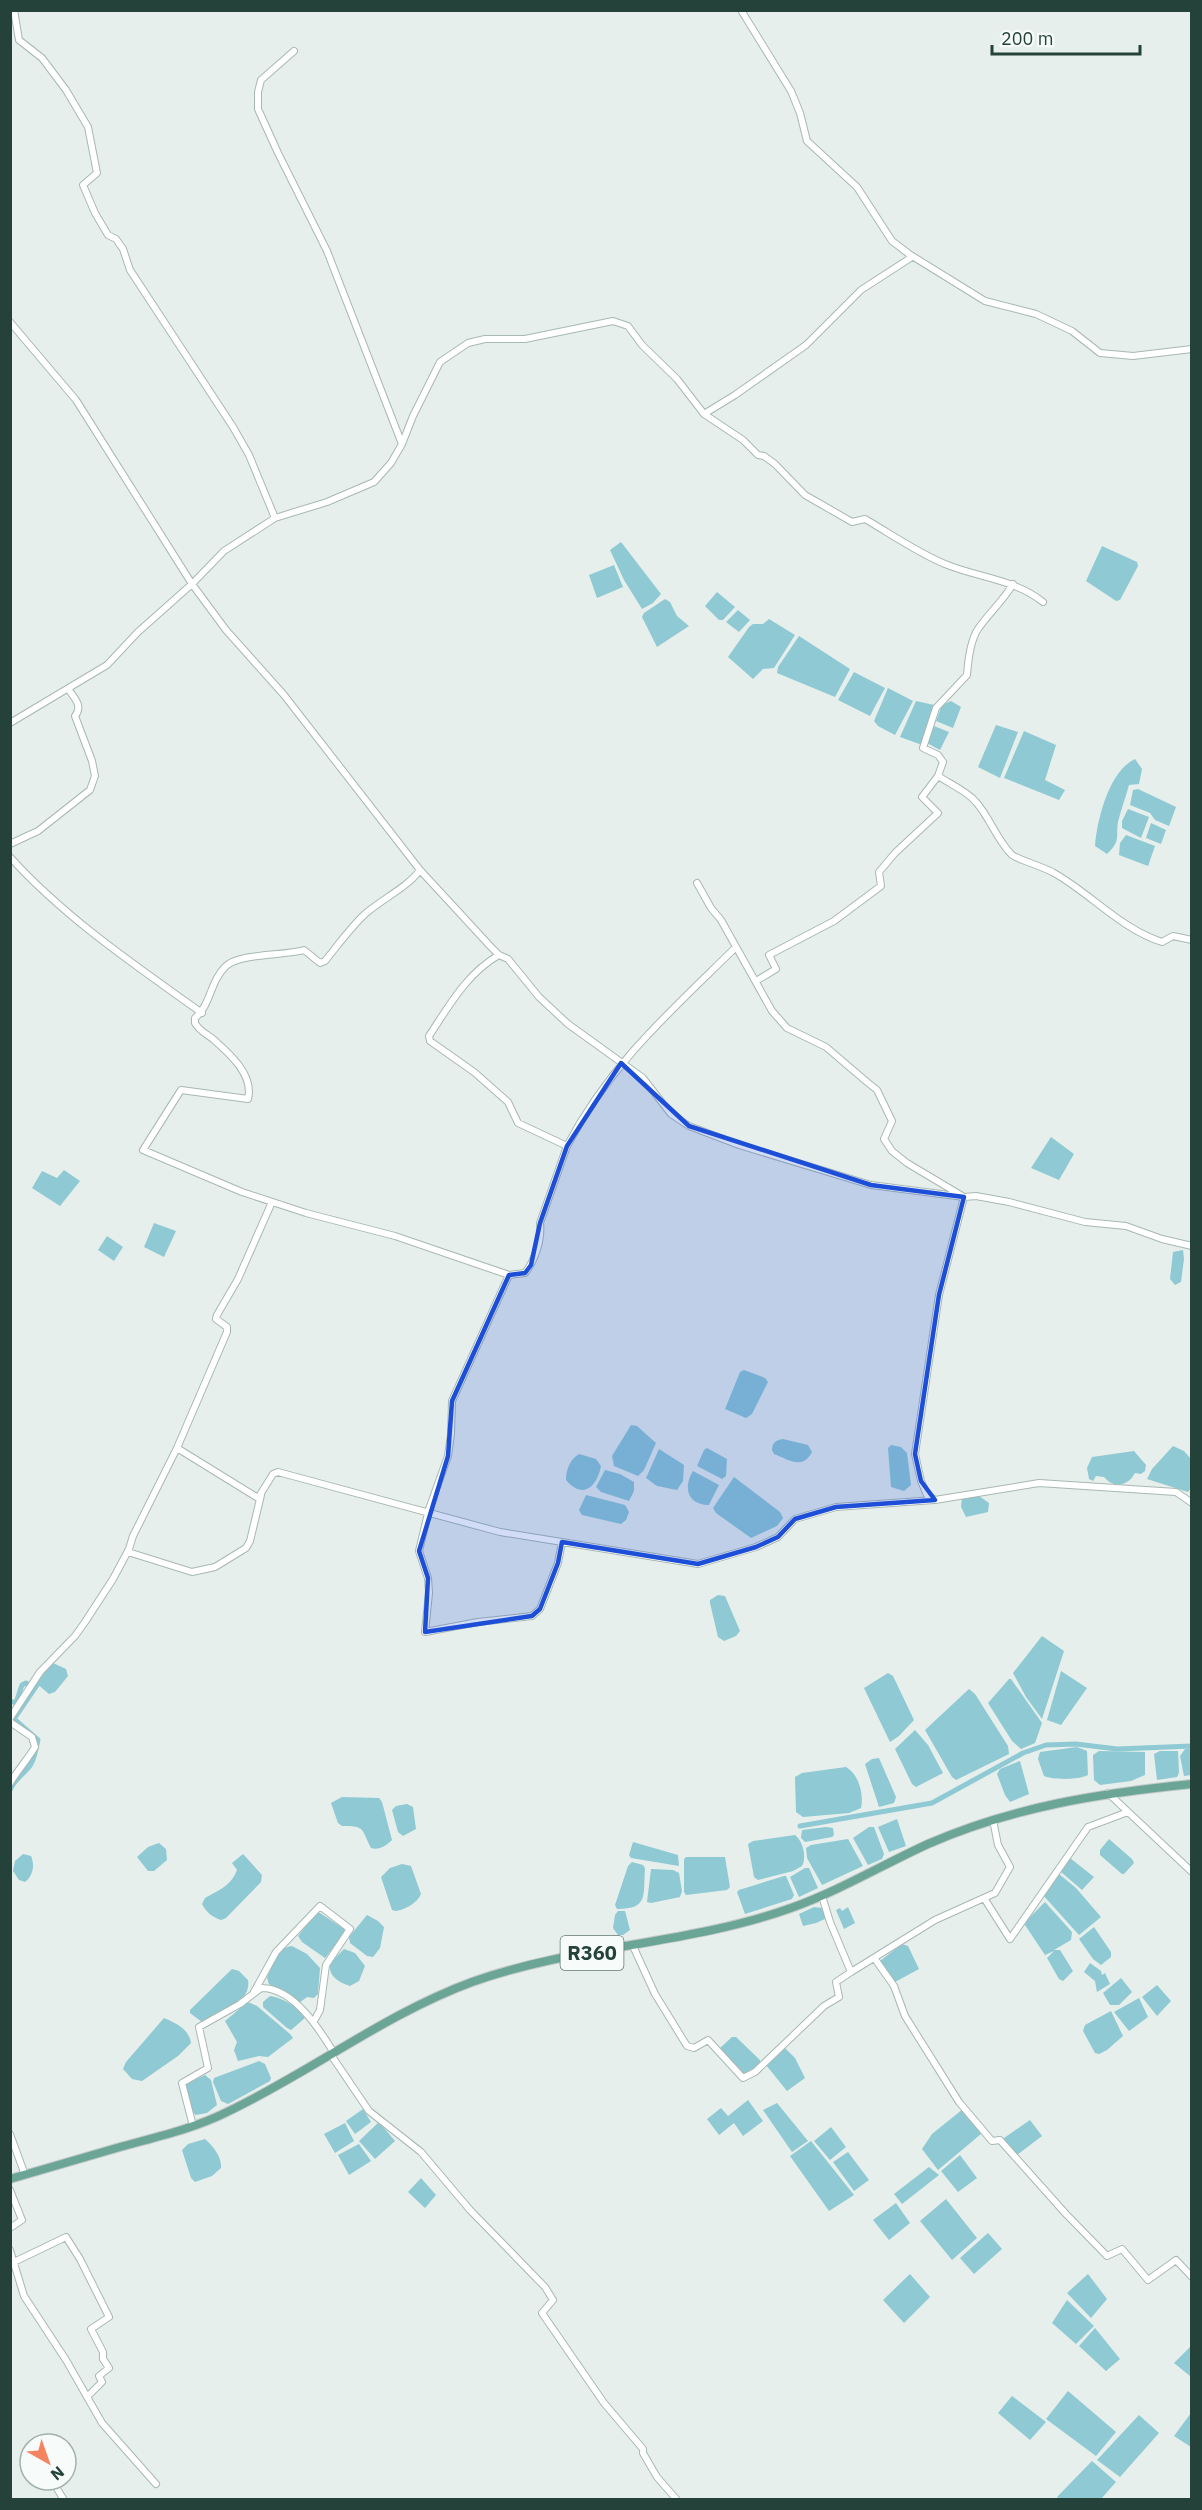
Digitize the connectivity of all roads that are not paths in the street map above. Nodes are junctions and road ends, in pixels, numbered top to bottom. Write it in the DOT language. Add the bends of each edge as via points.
graph roads {
  1 [pos="14,10"];
  2 [pos="741,10"];
  3 [pos="294,51"];
  4 [pos="912,257"];
  5 [pos="10,322"];
  6 [pos="1191,349"];
  7 [pos="704,414"];
  8 [pos="402,444"];
  9 [pos="275,518"];
  10 [pos="1013,584"];
  11 [pos="192,585"];
  12 [pos="1043,602"];
  13 [pos="69,690"];
  14 [pos="10,723"];
  15 [pos="938,776"];
  16 [pos="10,844"];
  17 [pos="10,857"];
  18 [pos="420,870"];
  19 [pos="697,883"];
  20 [pos="1191,940"];
  21 [pos="735,948"];
  22 [pos="499,955"];
  23 [pos="756,981"];
  24 [pos="202,1013"];
  25 [pos="621,1063"];
  26 [pos="567,1146"];
  27 [pos="964,1197"];
  28 [pos="272,1202"];
  29 [pos="1191,1246"];
  30 [pos="508,1275"];
  31 [pos="177,1448"];
  32 [pos="261,1496"];
  33 [pos="935,1500"];
  34 [pos="1191,1503"];
  35 [pos="428,1512"];
  36 [pos="562,1542"];
  37 [pos="128,1552"];
  38 [pos="10,1720"];
  39 [pos="10,1783"];
  40 [pos="1191,1784"];
  41 [pos="1108,1793"];
  42 [pos="1128,1812"];
  43 [pos="993,1820"];
  44 [pos="1191,1872"];
  45 [pos="822,1896"];
  46 [pos="984,1898"];
  47 [pos="633,1946"];
  48 [pos="875,1959"];
  49 [pos="851,1972"];
  50 [pos="254,1992"];
  51 [pos="314,2021"];
  52 [pos="332,2054"];
  53 [pos="193,2126"];
  54 [pos="10,2134"];
  55 [pos="25,2175"];
  56 [pos="10,2179"];
  57 [pos="10,2190"];
  58 [pos="10,2228"];
  59 [pos="10,2250"];
  60 [pos="14,2262"];
  61 [pos="1191,2277"];
  62 [pos="87,2397"];
  63 [pos="156,2484"];
  64 [pos="678,2499"];
  1 -- 9 [label="street" via="19,40 42,58 88,128 97,173 83,185 95,213 108,235 123,249 130,270 233,427"];
  2 -- 4 [label="street" via="790,91 807,141 857,187 892,241"];
  3 -- 8 [label="street" via="261,80 258,109 327,251"];
  4 -- 6 [label="street" via="985,301 1036,314 1072,331 1100,353 1133,356"];
  4 -- 7 [label="street" via="861,290 806,345"];
  5 -- 11 [label="street" via="76,400"];
  7 -- 8 [label="street" via="628,326 613,321 525,339 468,343 441,362"];
  7 -- 10 [label="street" via="776,464 805,495 852,522 865,519 946,564"];
  8 -- 9 [label="street" via="374,482"];
  9 -- 11 [label="street" via="224,551"];
  10 -- 12 [label="street"];
  10 -- 15 [label="street" via="977,631 967,675 936,708 923,748 943,762"];
  11 -- 13 [label="street" via="106,665"];
  11 -- 18 [label="street" via="284,695"];
  13 -- 14 [label="street"];
  13 -- 16 [label="street" via="79,706 75,716 92,761 95,776 90,790 38,831"];
  15 -- 20 [label="street" via="974,799 1015,858 1056,874 1148,937 1162,942 1173,936"];
  15 -- 23 [label="street" via="922,796 938,813 879,873 881,886 834,921 769,955 776,969"];
  17 -- 24 [label="street" via="39,888"];
  18 -- 22 [label="street"];
  18 -- 24 [label="street" via="364,915 325,961 318,962 304,950 225,967"];
  19 -- 21 [label="street"];
  21 -- 23 [label="street"];
  21 -- 25 [label="street"];
  22 -- 25 [label="street" via="508,959 568,1024"];
  22 -- 26 [label="street" via="462,987 429,1036 430,1041 508,1102 518,1123"];
  23 -- 27 [label="street" via="772,1011 787,1028 826,1047 877,1090 892,1121 884,1139 892,1151"];
  24 -- 28 [label="street" via="195,1023 239,1065 250,1092 248,1100 181,1090 143,1150"];
  25 -- 26 [label="street" via="586,1111"];
  25 -- 27 [label="street" via="643,1078 671,1114 689,1126 871,1185"];
  26 -- 30 [label="street" via="540,1223 541,1233 531,1265 525,1273"];
  27 -- 29 [label="street" via="1009,1202 1085,1222 1126,1226"];
  27 -- 33 [label="street" via="939,1295 915,1454 921,1482 927,1495"];
  28 -- 30 [label="street" via="395,1236"];
  28 -- 31 [label="street" via="238,1279 217,1315 227,1332"];
  30 -- 35 [label="street" via="452,1401 448,1456"];
  31 -- 32 [label="street" via="258,1498"];
  31 -- 37 [label="street"];
  32 -- 35 [label="street" via="278,1472"];
  32 -- 37 [label="street" via="246,1548 215,1567 192,1572"];
  33 -- 34 [label="street" via="1039,1483 1176,1492"];
  33 -- 36 [label="street" via="836,1507 795,1519 778,1537 756,1547 698,1564"];
  35 -- 36 [label="street" via="500,1532"];
  35 -- 36 [label="street" via="419,1551 428,1578 425,1632 532,1616 540,1609"];
  37 -- 38 [label="street" via="80,1630 30,1686"];
  38 -- 39 [label="street" via="32,1737 35,1747"];
  40 -- 41 [label="main road, R360"];
  41 -- 42 [label="street"];
  41 -- 43 [label="main road, R360"];
  42 -- 44 [label="street"];
  42 -- 46 [label="street" via="1088,1827 1010,1939"];
  43 -- 45 [label="main road, R360" via="928,1844"];
  43 -- 46 [label="street" via="998,1845 1010,1867 995,1893"];
  45 -- 47 [label="main road, R360" via="744,1922"];
  45 -- 49 [label="street"];
  46 -- 48 [label="street" via="935,1920"];
  47 -- 49 [label="street" via="655,1994 687,2046 694,2048 708,2040 742,2078 755,2072 786,2039 839,1997 836,1982"];
  47 -- 52 [label="main road, R360" via="558,1959 471,1983 415,2007"];
  48 -- 49 [label="street"];
  48 -- 61 [label="street" via="958,2102 983,2133 992,2141 1000,2140 1107,2256 1122,2249 1148,2280 1176,2260"];
  50 -- 51 [label="street" via="273,1989 301,2007"];
  50 -- 51 [label="street" via="276,1953 320,1906 350,1929 326,1965 320,2010"];
  50 -- 53 [label="street" via="199,2027 208,2068 182,2083"];
  51 -- 52 [label="street"];
  52 -- 53 [label="main road, R360" via="234,2109"];
  52 -- 64 [label="street" via="369,2110 421,2152 470,2210 545,2287 553,2300 542,2313 604,2403 643,2449 657,2477"];
  53 -- 55 [label="main road, R360"];
  54 -- 55 [label="street"];
  55 -- 56 [label="main road, R360"];
  57 -- 58 [label="street" via="22,2220"];
  59 -- 60 [label="street"];
  60 -- 62 [label="street" via="24,2296"];
  60 -- 62 [label="street" via="66,2237 80,2259 109,2317 91,2329 109,2368 99,2376 102,2382"];
  62 -- 63 [label="street" via="102,2423"];
}
